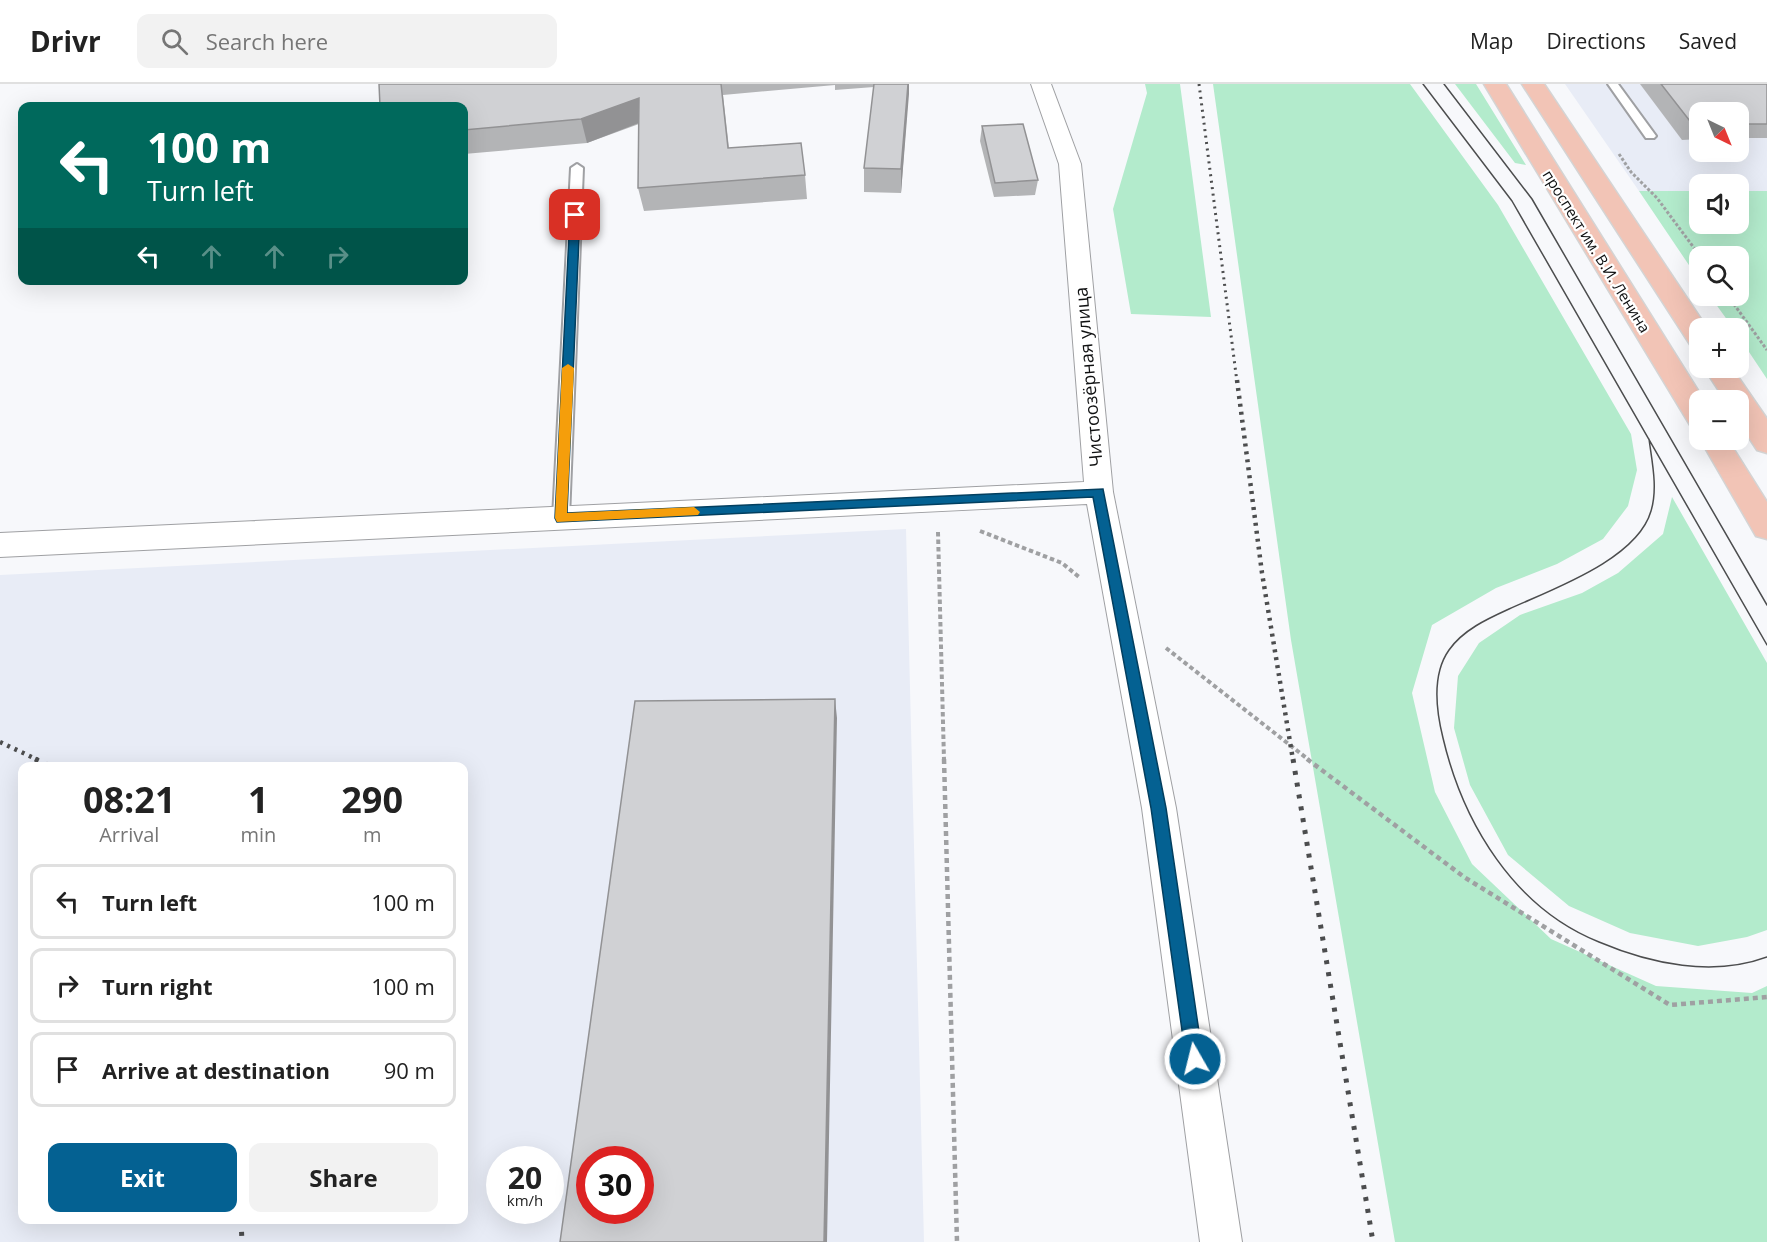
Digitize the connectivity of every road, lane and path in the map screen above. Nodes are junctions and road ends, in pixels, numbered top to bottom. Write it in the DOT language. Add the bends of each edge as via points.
graph roads {
  1 [pos="1041,84"];
  2 [pos="1495,84"];
  3 [pos="1533,84"];
  4 [pos="1613,84"];
  5 [pos="1650,136"];
  6 [pos="1618,152"];
  7 [pos="577,168"];
  8 [pos="1693,246"];
  9 [pos="1735,306"];
  10 [pos="1689,322"];
  11 [pos="1767,350"];
  12 [pos="1725,378"];
  13 [pos="1689,400"];
  14 [pos="1767,442"];
  15 [pos="1719,450"];
  16 [pos="1099,492"];
  17 [pos="561,518"];
  18 [pos="938,525"];
  19 [pos="1767,527"];
  20 [pos="979,530"];
  21 [pos="0,545"];
  22 [pos="1121,611"];
  23 [pos="1767,997"];
  24 [pos="957,1242"];
  25 [pos="1221,1242"];
  1 -- 16 [label="street, Чистоозёрная улица" via="1070,164"];
  2 -- 13 [label="main road, проспект им. В.И. Ленина"];
  3 -- 10 [label="main road"];
  4 -- 5 [label="lane"];
  6 -- 8 [label="path"];
  7 -- 17 [label="lane"];
  9 -- 11 [label="path"];
  12 -- 14 [label="main road"];
  15 -- 19 [label="main road"];
  16 -- 17 [label="street"];
  16 -- 22 [label="street, Чистоозёрная улица"];
  17 -- 21 [label="street"];
  18 -- 24 [label="path"];
  20 -- 22 [label="path" via="1062,563"];
  22 -- 23 [label="path" via="1248,714 1464,877 1670,1005"];
  22 -- 25 [label="street, Чистоозёрная улица" via="1159,808"];
}
